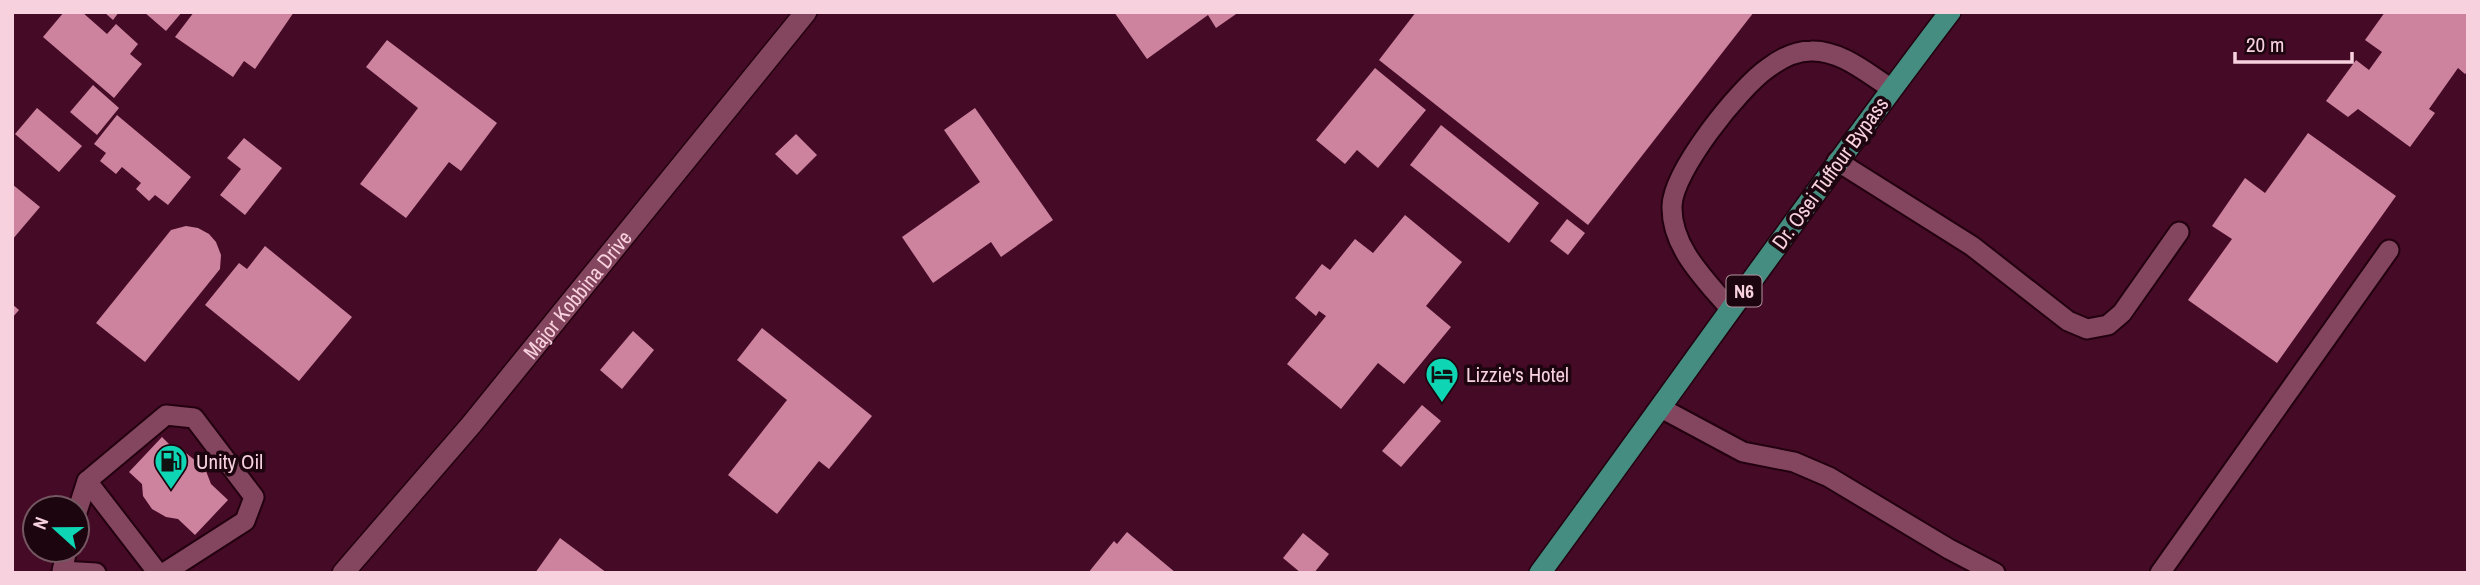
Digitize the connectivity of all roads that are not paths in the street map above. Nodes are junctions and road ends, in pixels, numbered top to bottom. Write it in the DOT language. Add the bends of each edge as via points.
graph roads {
  1 [pos="806,12"];
  2 [pos="1950,12"];
  3 [pos="1892,89"];
  4 [pos="1837,161"];
  5 [pos="2179,232"];
  6 [pos="2389,250"];
  7 [pos="1731,310"];
  8 [pos="1661,408"];
  9 [pos="87,481"];
  10 [pos="83,494"];
  11 [pos="62,572"];
  12 [pos="96,573"];
  13 [pos="158,573"];
  14 [pos="164,573"];
  15 [pos="343,573"];
  16 [pos="1540,573"];
  17 [pos="1995,573"];
  18 [pos="2160,573"];
  1 -- 15 [label="street, Major Kobbina Drive" via="471,425"];
  2 -- 3 [label="highway, Dr. Osei Tuffour Bypass / N6"];
  3 -- 4 [label="highway, Dr. Osei Tuffour Bypass / N6"];
  3 -- 7 [label="lane" via="1836,55 1793,54 1766,69 1718,122 1682,175 1672,205 1678,239 1691,263"];
  4 -- 5 [label="lane" via="1972,246 2068,321 2087,329 2108,326 2122,313"];
  4 -- 7 [label="highway, Dr. Osei Tuffour Bypass / N6"];
  6 -- 18 [label="lane"];
  7 -- 8 [label="highway, Dr. Osei Tuffour Bypass / N6"];
  8 -- 16 [label="highway, Dr. Osei Tuffour Bypass / N6"];
  8 -- 17 [label="lane" via="1743,452 1794,462 1829,477"];
  9 -- 10 [label="lane"];
  9 -- 13 [label="lane"];
  9 -- 14 [label="lane" via="166,415 194,418 254,497 245,521"];
  11 -- 12 [label="lane"];
}
